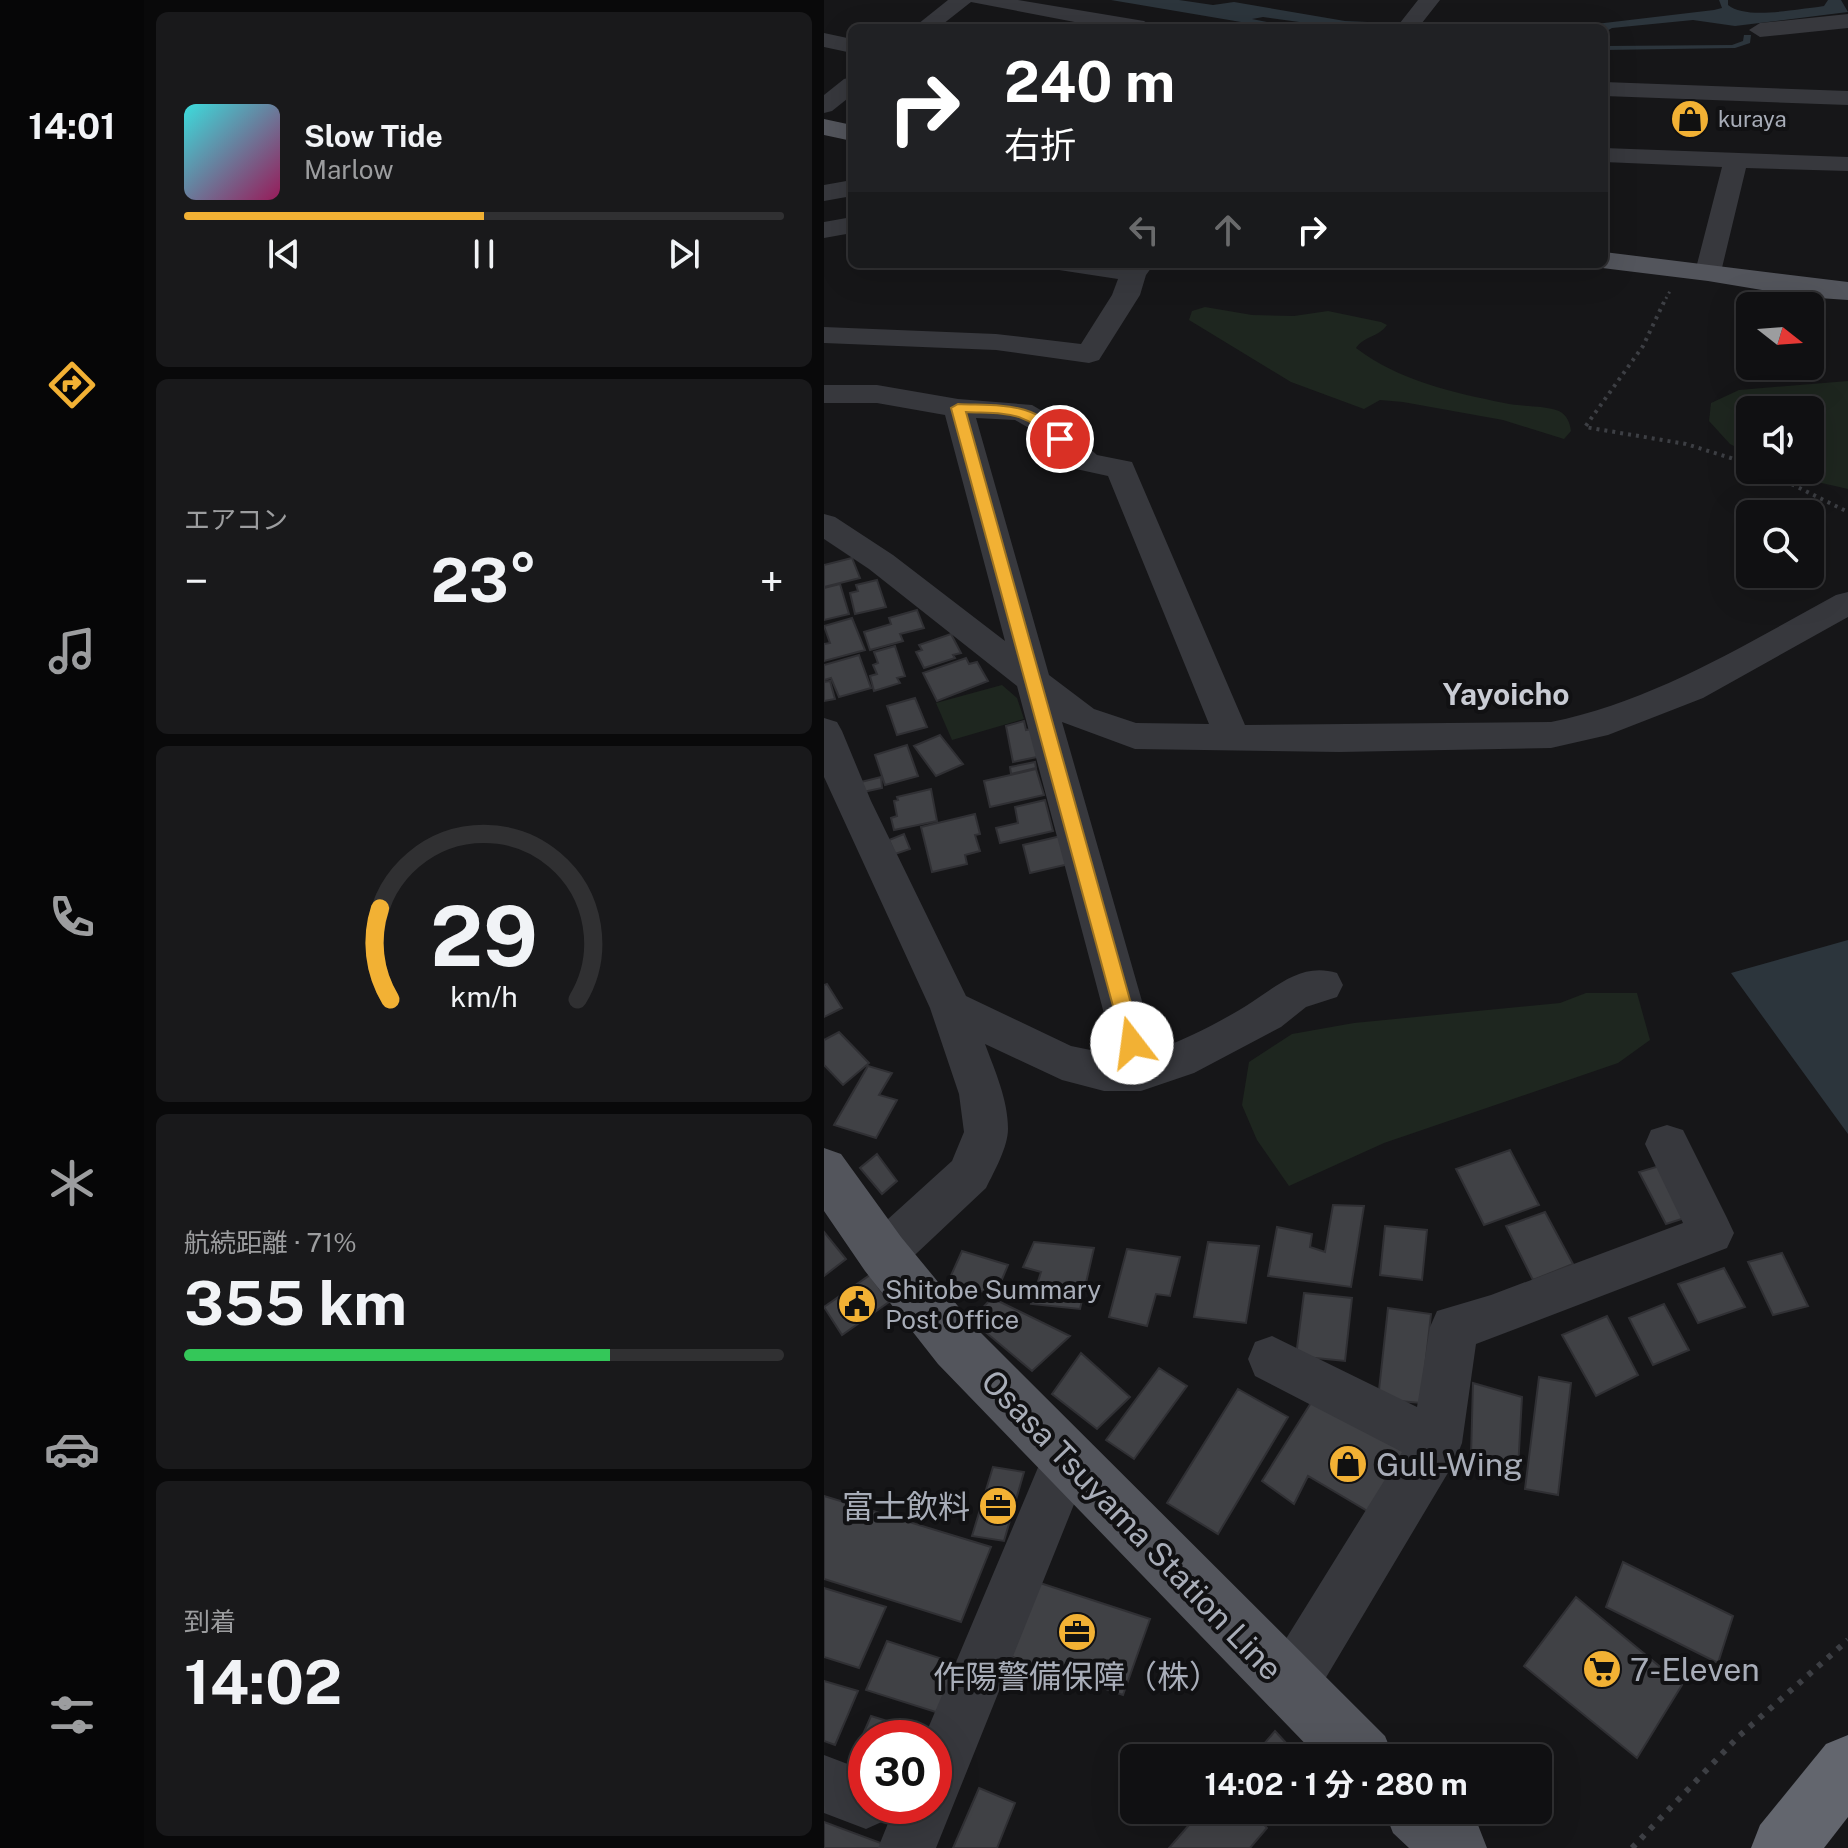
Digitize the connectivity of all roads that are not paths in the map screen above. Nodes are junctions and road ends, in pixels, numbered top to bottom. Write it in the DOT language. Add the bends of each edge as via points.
graph roads {
  1 [pos="962,0"];
  2 [pos="980,0"];
  3 [pos="1429,0"];
  4 [pos="1848,21"];
  5 [pos="929,24"];
  6 [pos="1121,24"];
  7 [pos="1410,24"];
  8 [pos="1760,30"];
  9 [pos="824,40"];
  10 [pos="848,45"];
  11 [pos="848,87"];
  12 [pos="1608,89"];
  13 [pos="1848,98"];
  14 [pos="824,106"];
  15 [pos="824,127"];
  16 [pos="848,132"];
  17 [pos="1608,155"];
  18 [pos="1736,160"];
  19 [pos="1848,164"];
  20 [pos="848,174"];
  21 [pos="824,178"];
  22 [pos="848,189"];
  23 [pos="824,193"];
  24 [pos="848,226"];
  25 [pos="824,230"];
  26 [pos="1608,261"];
  27 [pos="1137,268"];
  28 [pos="1696,272"];
  29 [pos="1848,291"];
  30 [pos="824,335"];
  31 [pos="824,394"];
  32 [pos="958,408"];
  33 [pos="824,524"];
  34 [pos="1848,603"];
  35 [pos="1035,683"];
  36 [pos="824,731"];
  37 [pos="1231,735"];
  38 [pos="1322,985"];
  39 [pos="951,1008"];
  40 [pos="1141,1073"];
  41 [pos="1667,1144"];
  42 [pos="824,1170"];
  43 [pos="883,1254"];
  44 [pos="1272,1359"];
  45 [pos="1437,1443"];
  46 [pos="1068,1457"];
  47 [pos="1289,1686"];
  48 [pos="952,1723"];
  49 [pos="1349,1744"];
  50 [pos="1848,1766"];
  51 [pos="824,1784"];
  52 [pos="848,1793"];
  53 [pos="1430,1824"];
  54 [pos="1455,1848"];
  55 [pos="1783,1848"];
  1 -- 5 [label="street"];
  2 -- 6 [label="street"];
  3 -- 7 [label="street"];
  4 -- 8 [label="street"];
  9 -- 10 [label="street"];
  11 -- 14 [label="street"];
  12 -- 13 [label="street"];
  15 -- 16 [label="main road"];
  17 -- 18 [label="street"];
  18 -- 19 [label="street"];
  18 -- 28 [label="street"];
  20 -- 21 [label="street"];
  22 -- 23 [label="street"];
  24 -- 25 [label="street"];
  26 -- 28 [label="main road"];
  27 -- 30 [label="street" via="1089,354 996,342"];
  28 -- 29 [label="main road"];
  31 -- 32 [label="street" via="877,394"];
  32 -- 35 [label="street"];
  32 -- 37 [label="street" via="1022,411 1087,462 1121,469"];
  33 -- 35 [label="street"];
  34 -- 37 [label="street" via="1691,689 1595,726 1498,738"];
  35 -- 37 [label="street" via="1081,718 1135,736"];
  35 -- 40 [label="street"];
  36 -- 39 [label="street"];
  38 -- 40 [label="street" via="1292,994 1266,1015 1179,1060"];
  39 -- 40 [label="street" via="1062,1062 1104,1073"];
  39 -- 43 [label="street" via="981,1094 986,1132 970,1174"];
  41 -- 45 [label="street" via="1711,1233 1491,1318 1454,1327"];
  42 -- 43 [label="main road, Osasa Tsuyama Station Line"];
  43 -- 46 [label="main road, Osasa Tsuyama Station Line" via="957,1346"];
  44 -- 45 [label="street"];
  45 -- 47 [label="street"];
  46 -- 47 [label="main road, Osasa Tsuyama Station Line"];
  46 -- 48 [label="street"];
  47 -- 49 [label="main road, Osasa Tsuyama Station Line"];
  50 -- 55 [label="highway"];
  51 -- 52 [label="street"];
  53 -- 54 [label="main road"];
}
